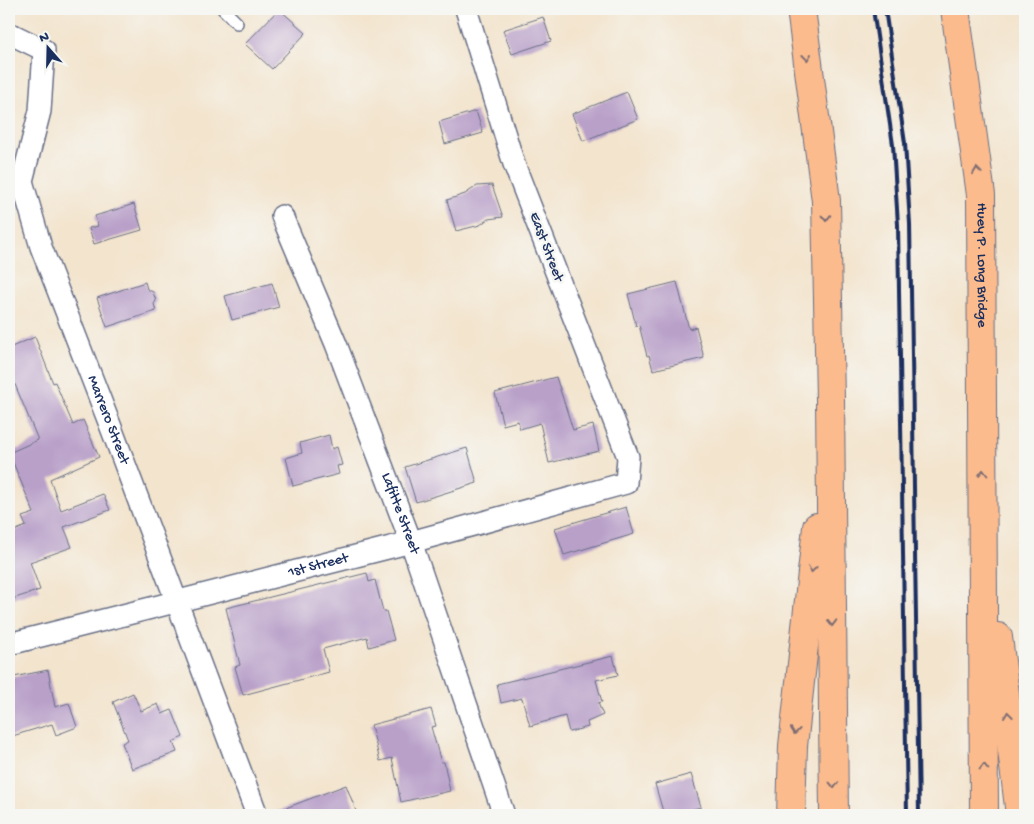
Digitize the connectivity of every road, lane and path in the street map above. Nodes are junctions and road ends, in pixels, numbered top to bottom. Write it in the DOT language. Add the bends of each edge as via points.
graph roads {
  1 [pos="222,9"];
  2 [pos="466,9"];
  3 [pos="801,9"];
  4 [pos="955,9"];
  5 [pos="237,23"];
  6 [pos="13,35"];
  7 [pos="282,216"];
  8 [pos="830,399"];
  9 [pos="626,483"];
  10 [pos="983,522"];
  11 [pos="411,542"];
  12 [pos="178,601"];
  13 [pos="9,644"];
  14 [pos="257,815"];
  15 [pos="504,815"];
  16 [pos="791,815"];
  17 [pos="834,815"];
  18 [pos="984,815"];
  19 [pos="1020,815"];
  1 -- 5 [label="lane"];
  2 -- 9 [label="street, East Street" via="514,164 628,457"];
  3 -- 8 [label="highway, one-way" via="826,201"];
  10 -- 4 [label="highway, Huey P. Long Bridge, one-way" via="981,195"];
  6 -- 12 [label="street, Marrero Street" via="44,50 40,111 22,181 41,247"];
  7 -- 11 [label="street, Lafitte Street" via="336,344"];
  8 -- 16 [label="highway, one-way" via="793,746"];
  8 -- 17 [label="highway, one-way"];
  9 -- 11 [label="street, 1st Street"];
  18 -- 10 [label="highway, one-way"];
  19 -- 10 [label="highway, one-way"];
  11 -- 12 [label="street, 1st Street"];
  11 -- 15 [label="street, Lafitte Street"];
  12 -- 13 [label="street, 1st Street"];
  12 -- 14 [label="street, Marrero Street"];
}
